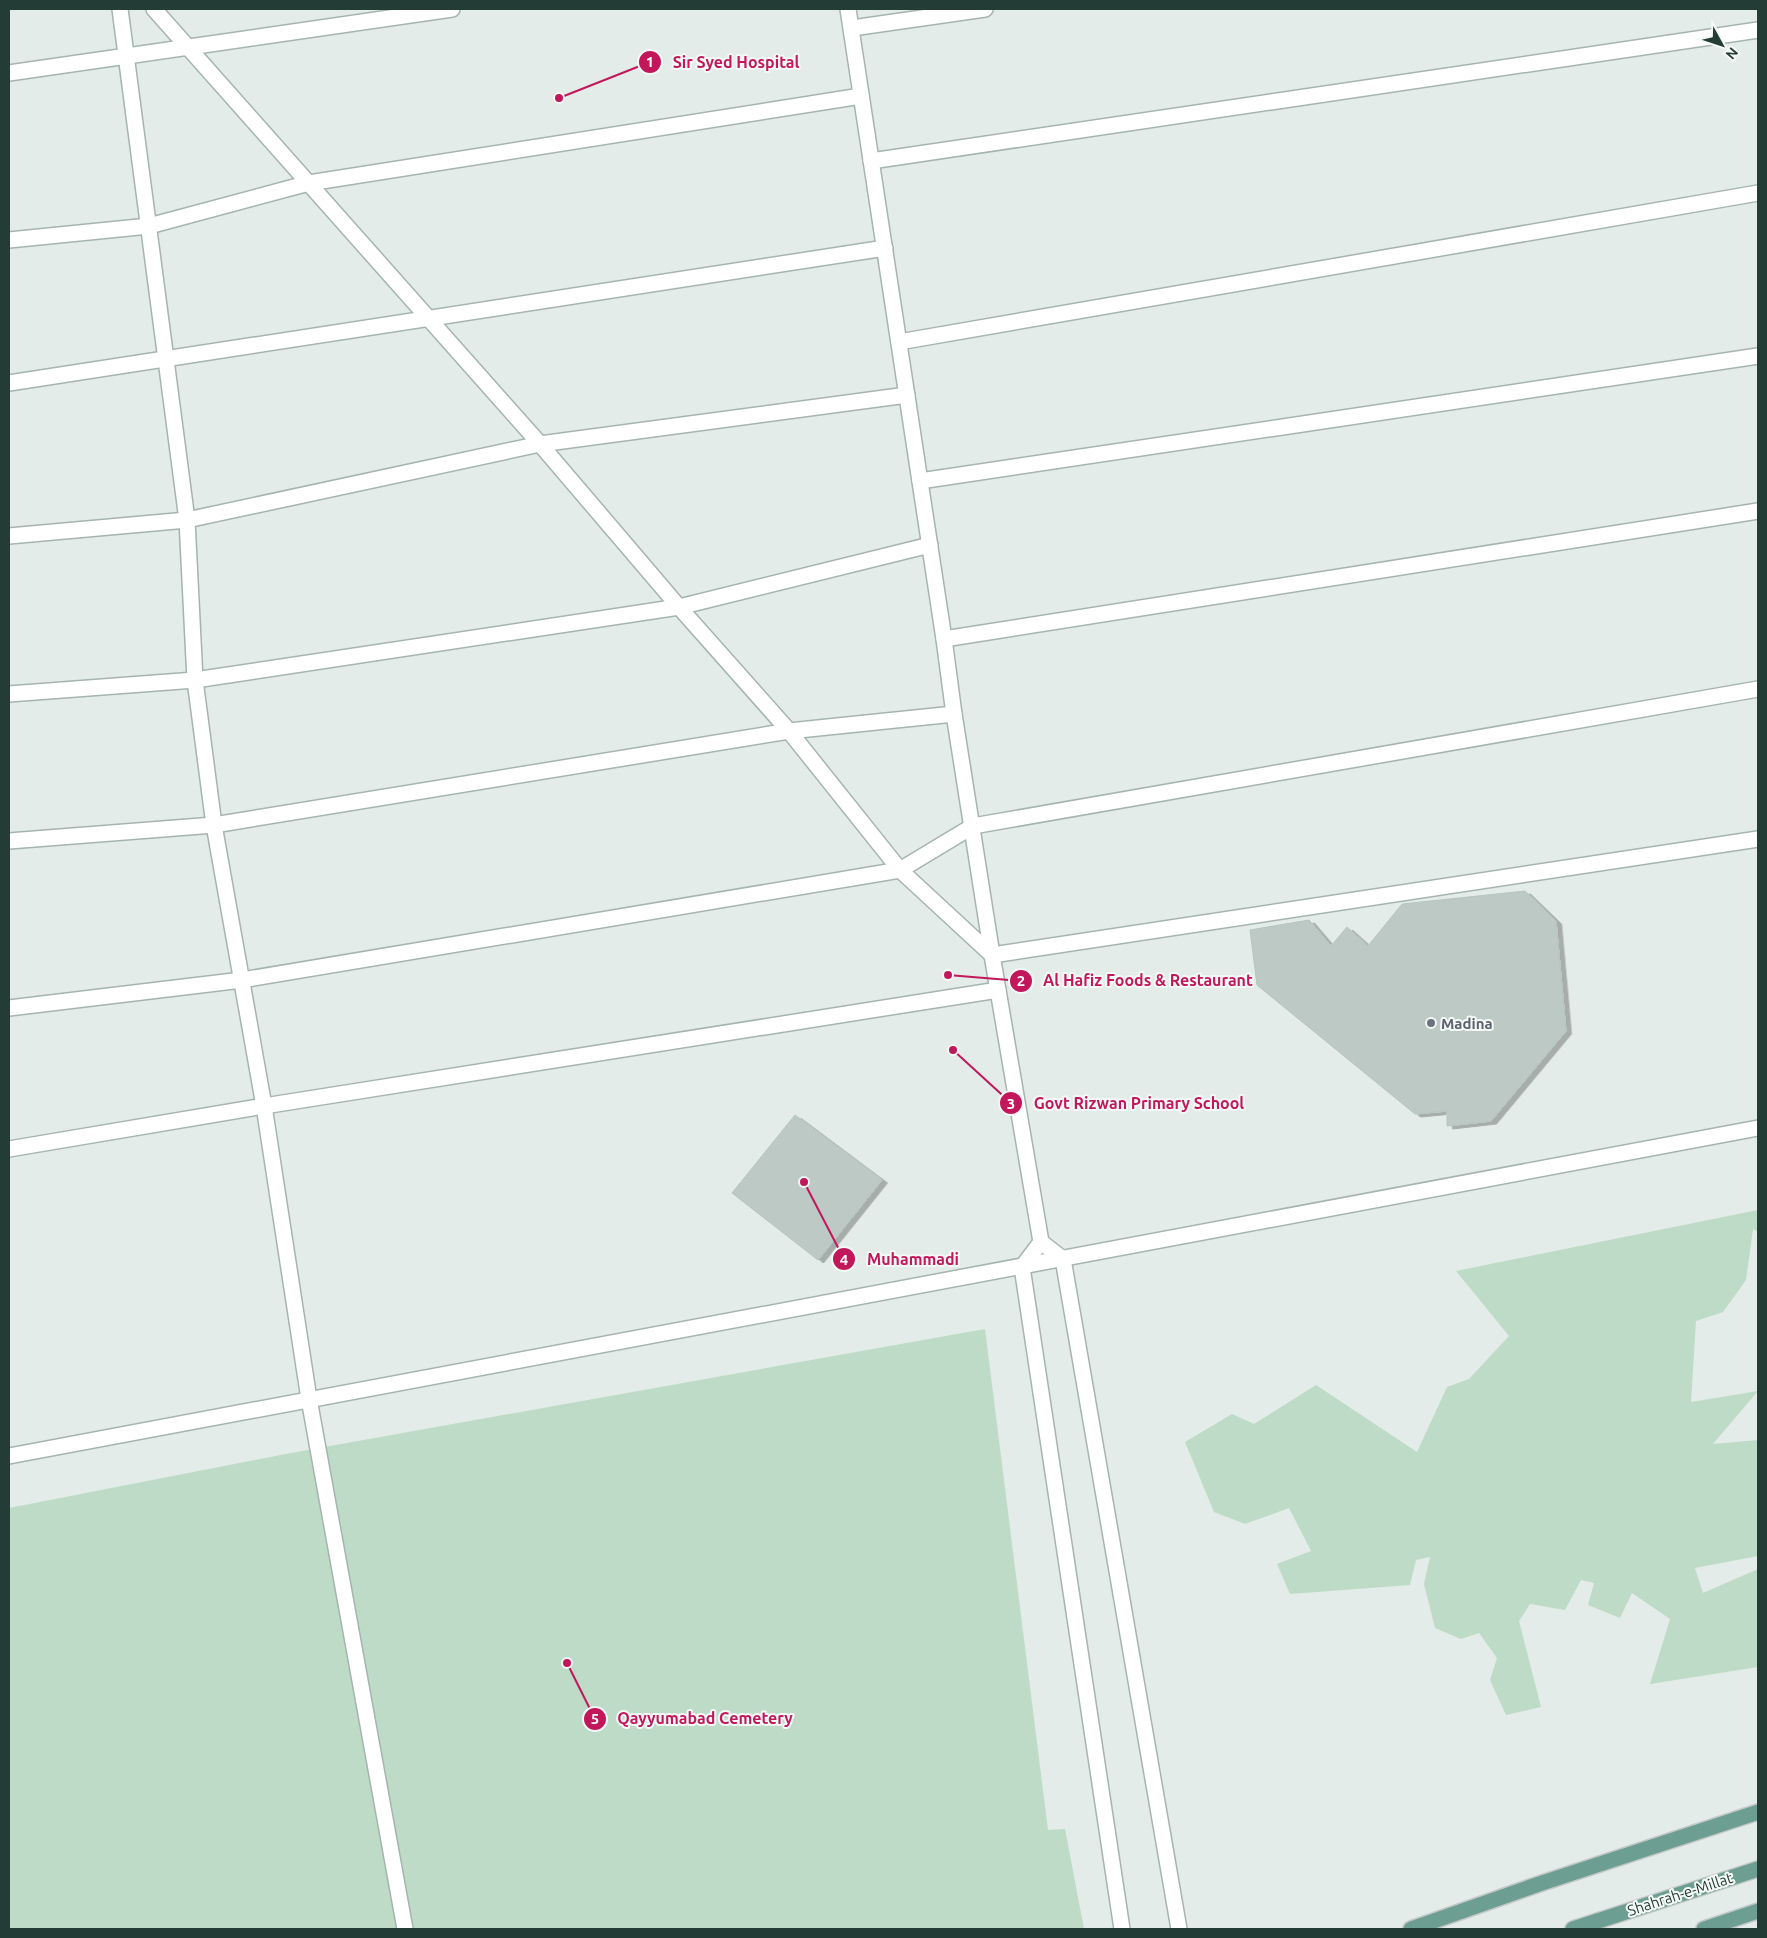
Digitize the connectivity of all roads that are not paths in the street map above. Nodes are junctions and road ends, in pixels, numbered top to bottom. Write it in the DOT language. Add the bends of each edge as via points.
graph roads {
  1 [pos="120,9"];
  2 [pos="154,9"];
  3 [pos="452,9"];
  4 [pos="848,9"];
  5 [pos="985,9"];
  6 [pos="852,28"];
  7 [pos="1758,30"];
  8 [pos="188,46"];
  9 [pos="126,56"];
  10 [pos="9,73"];
  11 [pos="861,96"];
  12 [pos="871,161"];
  13 [pos="309,184"];
  14 [pos="1758,193"];
  15 [pos="149,226"];
  16 [pos="9,240"];
  17 [pos="885,248"];
  18 [pos="428,318"];
  19 [pos="899,342"];
  20 [pos="1758,356"];
  21 [pos="166,359"];
  22 [pos="9,383"];
  23 [pos="907,395"];
  24 [pos="540,444"];
  25 [pos="920,481"];
  26 [pos="1758,511"];
  27 [pos="187,520"];
  28 [pos="9,536"];
  29 [pos="930,545"];
  30 [pos="679,607"];
  31 [pos="944,639"];
  32 [pos="195,680"];
  33 [pos="1758,689"];
  34 [pos="9,694"];
  35 [pos="954,714"];
  36 [pos="789,731"];
  37 [pos="214,825"];
  38 [pos="973,826"];
  39 [pos="1758,839"];
  40 [pos="9,841"];
  41 [pos="900,870"];
  42 [pos="992,955"];
  43 [pos="242,980"];
  44 [pos="998,990"];
  45 [pos="9,1008"];
  46 [pos="264,1106"];
  47 [pos="1758,1128"];
  48 [pos="9,1149"];
  49 [pos="1041,1242"];
  50 [pos="1064,1259"];
  51 [pos="1022,1267"];
  52 [pos="309,1398"];
  53 [pos="9,1456"];
  54 [pos="1758,1812"];
  55 [pos="1758,1869"];
  56 [pos="1758,1911"];
  57 [pos="405,1929"];
  58 [pos="1122,1929"];
  59 [pos="1179,1929"];
  60 [pos="1411,1929"];
  61 [pos="1573,1929"];
  62 [pos="1704,1929"];
  1 -- 9 [label="street"];
  2 -- 8 [label="street"];
  3 -- 8 [label="street"];
  4 -- 6 [label="street"];
  5 -- 6 [label="street"];
  6 -- 11 [label="street"];
  7 -- 12 [label="street"];
  8 -- 9 [label="street"];
  8 -- 13 [label="street"];
  9 -- 10 [label="street"];
  9 -- 15 [label="street"];
  11 -- 12 [label="street"];
  11 -- 13 [label="street"];
  12 -- 17 [label="street"];
  13 -- 15 [label="street"];
  13 -- 18 [label="street"];
  14 -- 19 [label="street"];
  15 -- 16 [label="street"];
  15 -- 21 [label="street"];
  17 -- 18 [label="street"];
  17 -- 19 [label="street"];
  18 -- 21 [label="street"];
  18 -- 24 [label="street"];
  19 -- 23 [label="street"];
  20 -- 25 [label="street"];
  21 -- 22 [label="street"];
  21 -- 27 [label="street"];
  23 -- 24 [label="street"];
  23 -- 25 [label="street"];
  24 -- 27 [label="street"];
  24 -- 30 [label="street"];
  25 -- 29 [label="street"];
  26 -- 31 [label="street"];
  27 -- 28 [label="street"];
  27 -- 32 [label="street"];
  29 -- 30 [label="street"];
  29 -- 31 [label="street"];
  30 -- 32 [label="street"];
  30 -- 36 [label="street"];
  31 -- 35 [label="street"];
  32 -- 34 [label="street"];
  32 -- 37 [label="street"];
  33 -- 38 [label="street"];
  35 -- 36 [label="street"];
  35 -- 38 [label="street"];
  36 -- 37 [label="street"];
  36 -- 41 [label="street"];
  37 -- 40 [label="street"];
  37 -- 43 [label="street"];
  38 -- 41 [label="street"];
  38 -- 42 [label="street"];
  39 -- 42 [label="street"];
  41 -- 42 [label="street"];
  41 -- 43 [label="street"];
  42 -- 44 [label="street"];
  43 -- 45 [label="street"];
  43 -- 46 [label="street"];
  44 -- 46 [label="street"];
  44 -- 49 [label="street"];
  46 -- 48 [label="street"];
  46 -- 52 [label="street"];
  47 -- 50 [label="street"];
  49 -- 50 [label="street"];
  49 -- 51 [label="street"];
  50 -- 51 [label="street"];
  50 -- 59 [label="street"];
  51 -- 52 [label="street"];
  51 -- 58 [label="street"];
  52 -- 53 [label="street"];
  52 -- 57 [label="street"];
  54 -- 60 [label="main road"];
  55 -- 61 [label="main road, Shahrah-e-Millat"];
  56 -- 62 [label="main road"];
}
